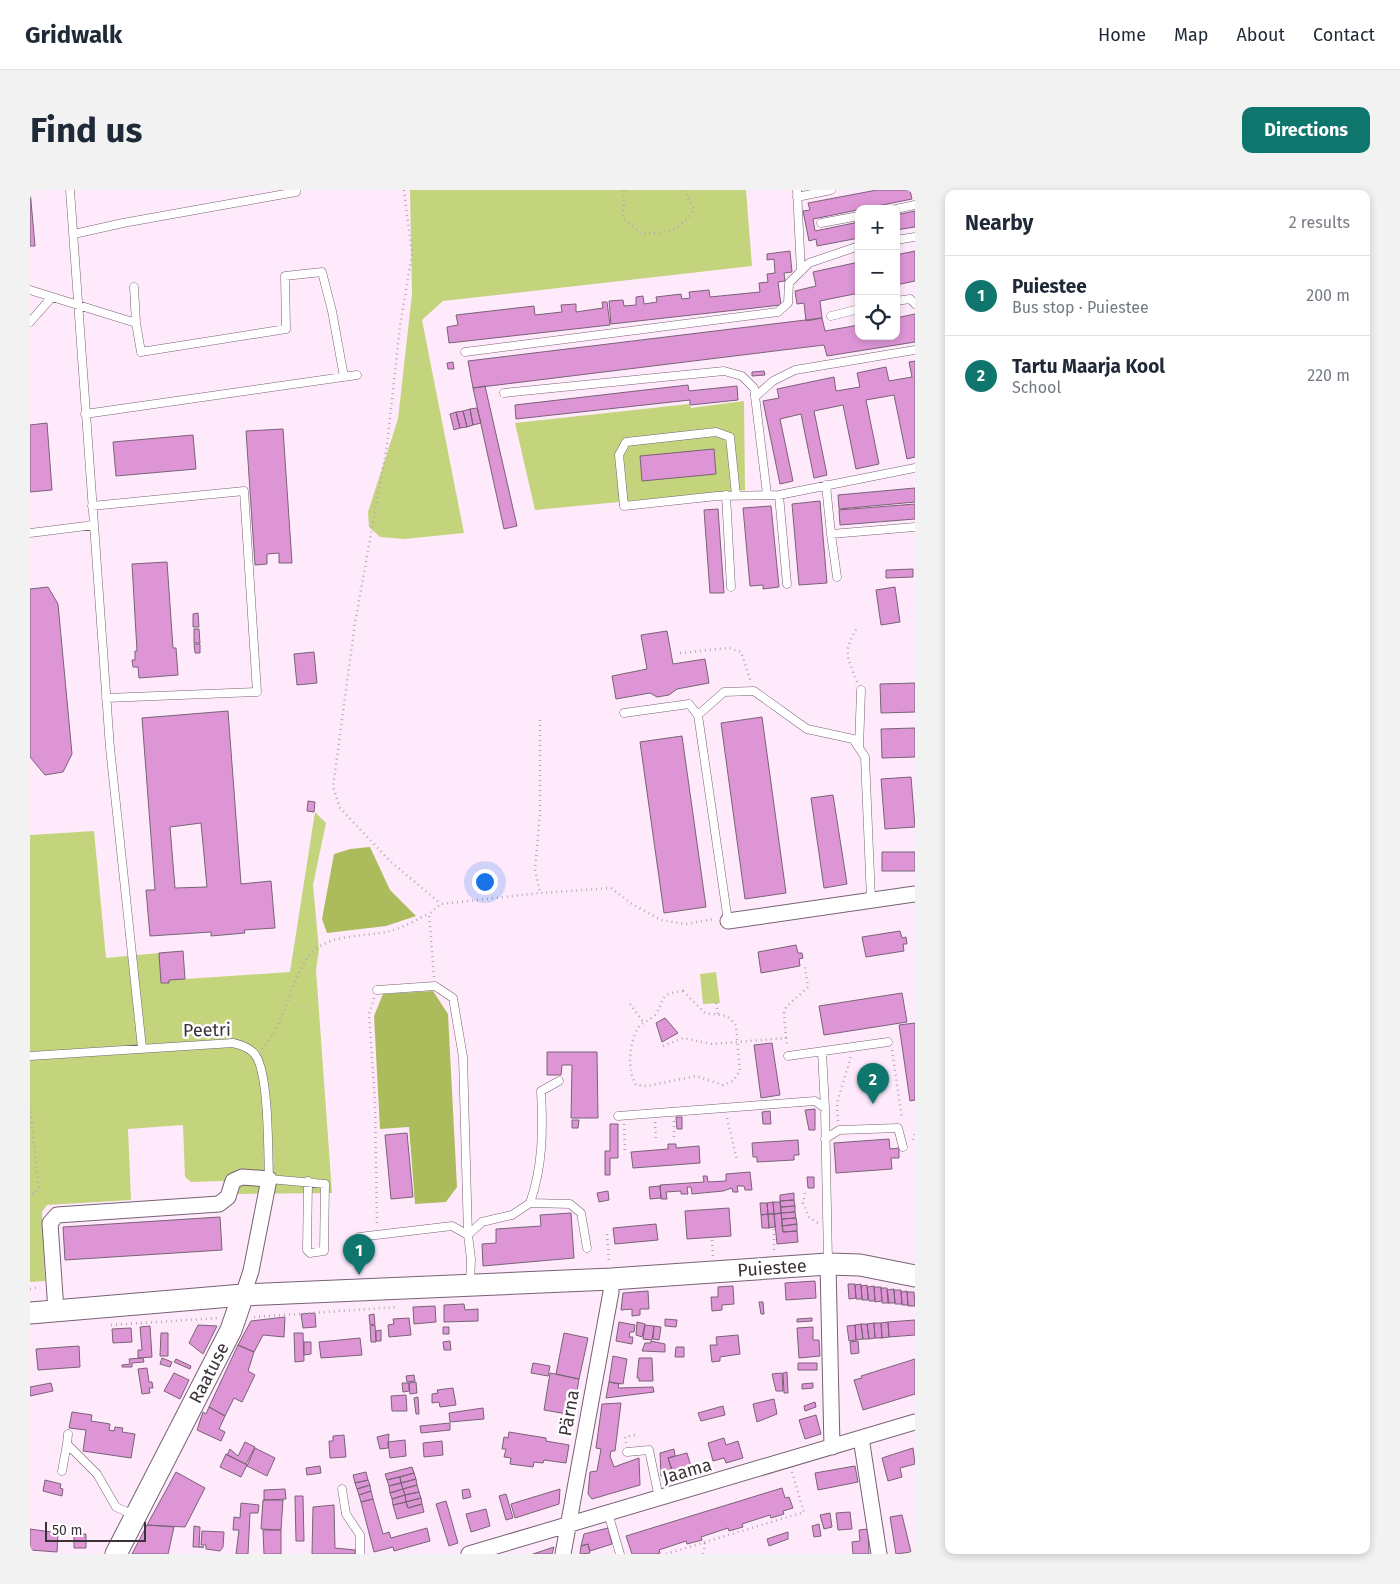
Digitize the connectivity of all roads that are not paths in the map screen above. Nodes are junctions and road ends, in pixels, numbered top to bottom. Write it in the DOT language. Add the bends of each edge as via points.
graph roads {
  1 [pos="70,190"];
  2 [pos="296,190"];
  3 [pos="831,190"];
  4 [pos="797,193"];
  5 [pos="915,205"];
  6 [pos="900,208"];
  7 [pos="855,217"];
  8 [pos="821,223"];
  9 [pos="74,234"];
  10 [pos="915,237"];
  11 [pos="900,239"];
  12 [pos="855,247"];
  13 [pos="801,271"];
  14 [pos="134,287"];
  15 [pos="30,290"];
  16 [pos="52,297"];
  17 [pos="900,300"];
  18 [pos="915,304"];
  19 [pos="77,305"];
  20 [pos="855,310"];
  21 [pos="831,316"];
  22 [pos="30,322"];
  23 [pos="136,323"];
  24 [pos="915,350"];
  25 [pos="465,352"];
  26 [pos="357,375"];
  27 [pos="344,377"];
  28 [pos="504,393"];
  29 [pos="755,397"];
  30 [pos="85,414"];
  31 [pos="915,468"];
  32 [pos="826,485"];
  33 [pos="767,494"];
  34 [pos="736,495"];
  35 [pos="779,495"];
  36 [pos="726,496"];
  37 [pos="92,506"];
  38 [pos="94,525"];
  39 [pos="915,527"];
  40 [pos="30,533"];
  41 [pos="832,534"];
  42 [pos="837,577"];
  43 [pos="787,584"];
  44 [pos="732,587"];
  45 [pos="861,690"];
  46 [pos="106,698"];
  47 [pos="624,713"];
  48 [pos="698,715"];
  49 [pos="859,748"];
  50 [pos="915,894"];
  51 [pos="871,899"];
  52 [pos="728,921"];
  53 [pos="377,990"];
  54 [pos="888,1042"];
  55 [pos="142,1048"];
  56 [pos="822,1052"];
  57 [pos="30,1056"];
  58 [pos="788,1056"];
  59 [pos="560,1081"];
  60 [pos="825,1108"];
  61 [pos="621,1116"];
  62 [pos="826,1139"];
  63 [pos="904,1147"];
  64 [pos="269,1179"];
  65 [pos="308,1181"];
  66 [pos="530,1203"];
  67 [pos="468,1235"];
  68 [pos="359,1237"];
  69 [pos="587,1248"];
  70 [pos="828,1264"];
  71 [pos="915,1276"];
  72 [pos="611,1279"];
  73 [pos="470,1286"];
  74 [pos="243,1294"];
  75 [pos="56,1310"];
  76 [pos="30,1313"];
  77 [pos="915,1422"];
  78 [pos="68,1434"];
  79 [pos="861,1438"];
  80 [pos="66,1444"];
  81 [pos="832,1447"];
  82 [pos="626,1452"];
  83 [pos="62,1471"];
  84 [pos="342,1489"];
  85 [pos="659,1498"];
  86 [pos="608,1514"];
  87 [pos="136,1516"];
  88 [pos="568,1525"];
  89 [pos="116,1554"];
  90 [pos="360,1554"];
  91 [pos="469,1554"];
  92 [pos="563,1554"];
  93 [pos="620,1554"];
  94 [pos="879,1554"];
  1 -- 9 [label="lane"];
  2 -- 9 [label="lane"];
  3 -- 4 [label="lane"];
  4 -- 13 [label="lane"];
  5 -- 6 [label="lane"];
  7 -- 8 [label="lane"];
  9 -- 19 [label="lane"];
  10 -- 11 [label="lane"];
  12 -- 13 [label="lane" via="809,263"];
  13 -- 25 [label="lane" via="790,283 788,303 778,312"];
  14 -- 23 [label="lane"];
  15 -- 16 [label="lane"];
  16 -- 19 [label="lane"];
  16 -- 22 [label="lane"];
  17 -- 18 [label="lane" via="910,299"];
  19 -- 23 [label="lane"];
  19 -- 30 [label="lane"];
  20 -- 21 [label="lane"];
  23 -- 27 [label="lane" via="141,352 286,329 285,276 322,272"];
  24 -- 29 [label="lane" via="795,370 773,381"];
  26 -- 27 [label="lane"];
  27 -- 30 [label="lane"];
  28 -- 29 [label="lane" via="724,371 742,376 754,388"];
  29 -- 33 [label="lane"];
  30 -- 37 [label="lane"];
  31 -- 32 [label="lane"];
  32 -- 35 [label="lane"];
  32 -- 41 [label="lane"];
  33 -- 34 [label="lane"];
  33 -- 35 [label="lane"];
  34 -- 36 [label="lane"];
  34 -- 36 [label="lane" via="730,437 716,432 626,442 619,455 624,506"];
  35 -- 43 [label="lane"];
  36 -- 44 [label="lane"];
  37 -- 38 [label="lane"];
  37 -- 46 [label="lane" via="244,491 257,692"];
  38 -- 40 [label="lane"];
  38 -- 46 [label="lane"];
  39 -- 41 [label="lane"];
  41 -- 42 [label="lane"];
  45 -- 49 [label="lane"];
  46 -- 55 [label="lane"];
  47 -- 48 [label="lane" via="689,704"];
  48 -- 49 [label="lane" via="724,692 754,691 807,729 853,739"];
  48 -- 52 [label="lane"];
  49 -- 51 [label="lane" via="865,757"];
  50 -- 51 [label="street"];
  51 -- 52 [label="street"];
  53 -- 67 [label="lane" via="435,986 453,998 463,1057"];
  54 -- 56 [label="lane"];
  55 -- 57 [label="lane, Peetri"];
  55 -- 64 [label="lane, Peetri" via="233,1043 246,1046 256,1056 263,1074"];
  56 -- 58 [label="lane"];
  56 -- 60 [label="lane"];
  59 -- 66 [label="lane" via="541,1091 543,1136 538,1180"];
  60 -- 61 [label="lane" via="815,1102"];
  60 -- 62 [label="lane"];
  62 -- 63 [label="lane" via="839,1130 898,1128"];
  62 -- 70 [label="lane"];
  64 -- 65 [label="lane"];
  64 -- 74 [label="street, Raatuse" via="251,1271"];
  64 -- 75 [label="street" via="242,1177 233,1181 228,1197 219,1204 57,1215 50,1223"];
  65 -- 65 [label="lane" via="306,1237 310,1253 324,1251 324,1184"];
  66 -- 67 [label="lane" via="512,1215 482,1222"];
  66 -- 69 [label="lane" via="570,1204 581,1213"];
  67 -- 68 [label="lane" via="452,1226"];
  67 -- 73 [label="lane"];
  70 -- 71 [label="main road, Puiestee" via="860,1265"];
  70 -- 72 [label="main road, Puiestee"];
  70 -- 81 [label="street"];
  72 -- 73 [label="main road, Puiestee"];
  72 -- 88 [label="street, Pärna"];
  73 -- 74 [label="main road, Puiestee"];
  74 -- 75 [label="main road, Puiestee"];
  74 -- 87 [label="main road, Raatuse" via="231,1330"];
  75 -- 76 [label="main road, Puiestee"];
  77 -- 79 [label="street, Jaama"];
  78 -- 80 [label="lane"];
  79 -- 81 [label="street, Jaama"];
  79 -- 94 [label="street"];
  80 -- 83 [label="lane"];
  80 -- 87 [label="lane" via="97,1474 116,1507"];
  81 -- 85 [label="street, Jaama"];
  82 -- 85 [label="lane" via="649,1450"];
  84 -- 90 [label="lane" via="346,1514 360,1535"];
  85 -- 86 [label="street, Jaama"];
  86 -- 88 [label="street, Jaama"];
  86 -- 93 [label="lane"];
  87 -- 89 [label="main road, Raatuse"];
  88 -- 91 [label="street, Jaama"];
  88 -- 92 [label="street, Pärna"];
}
